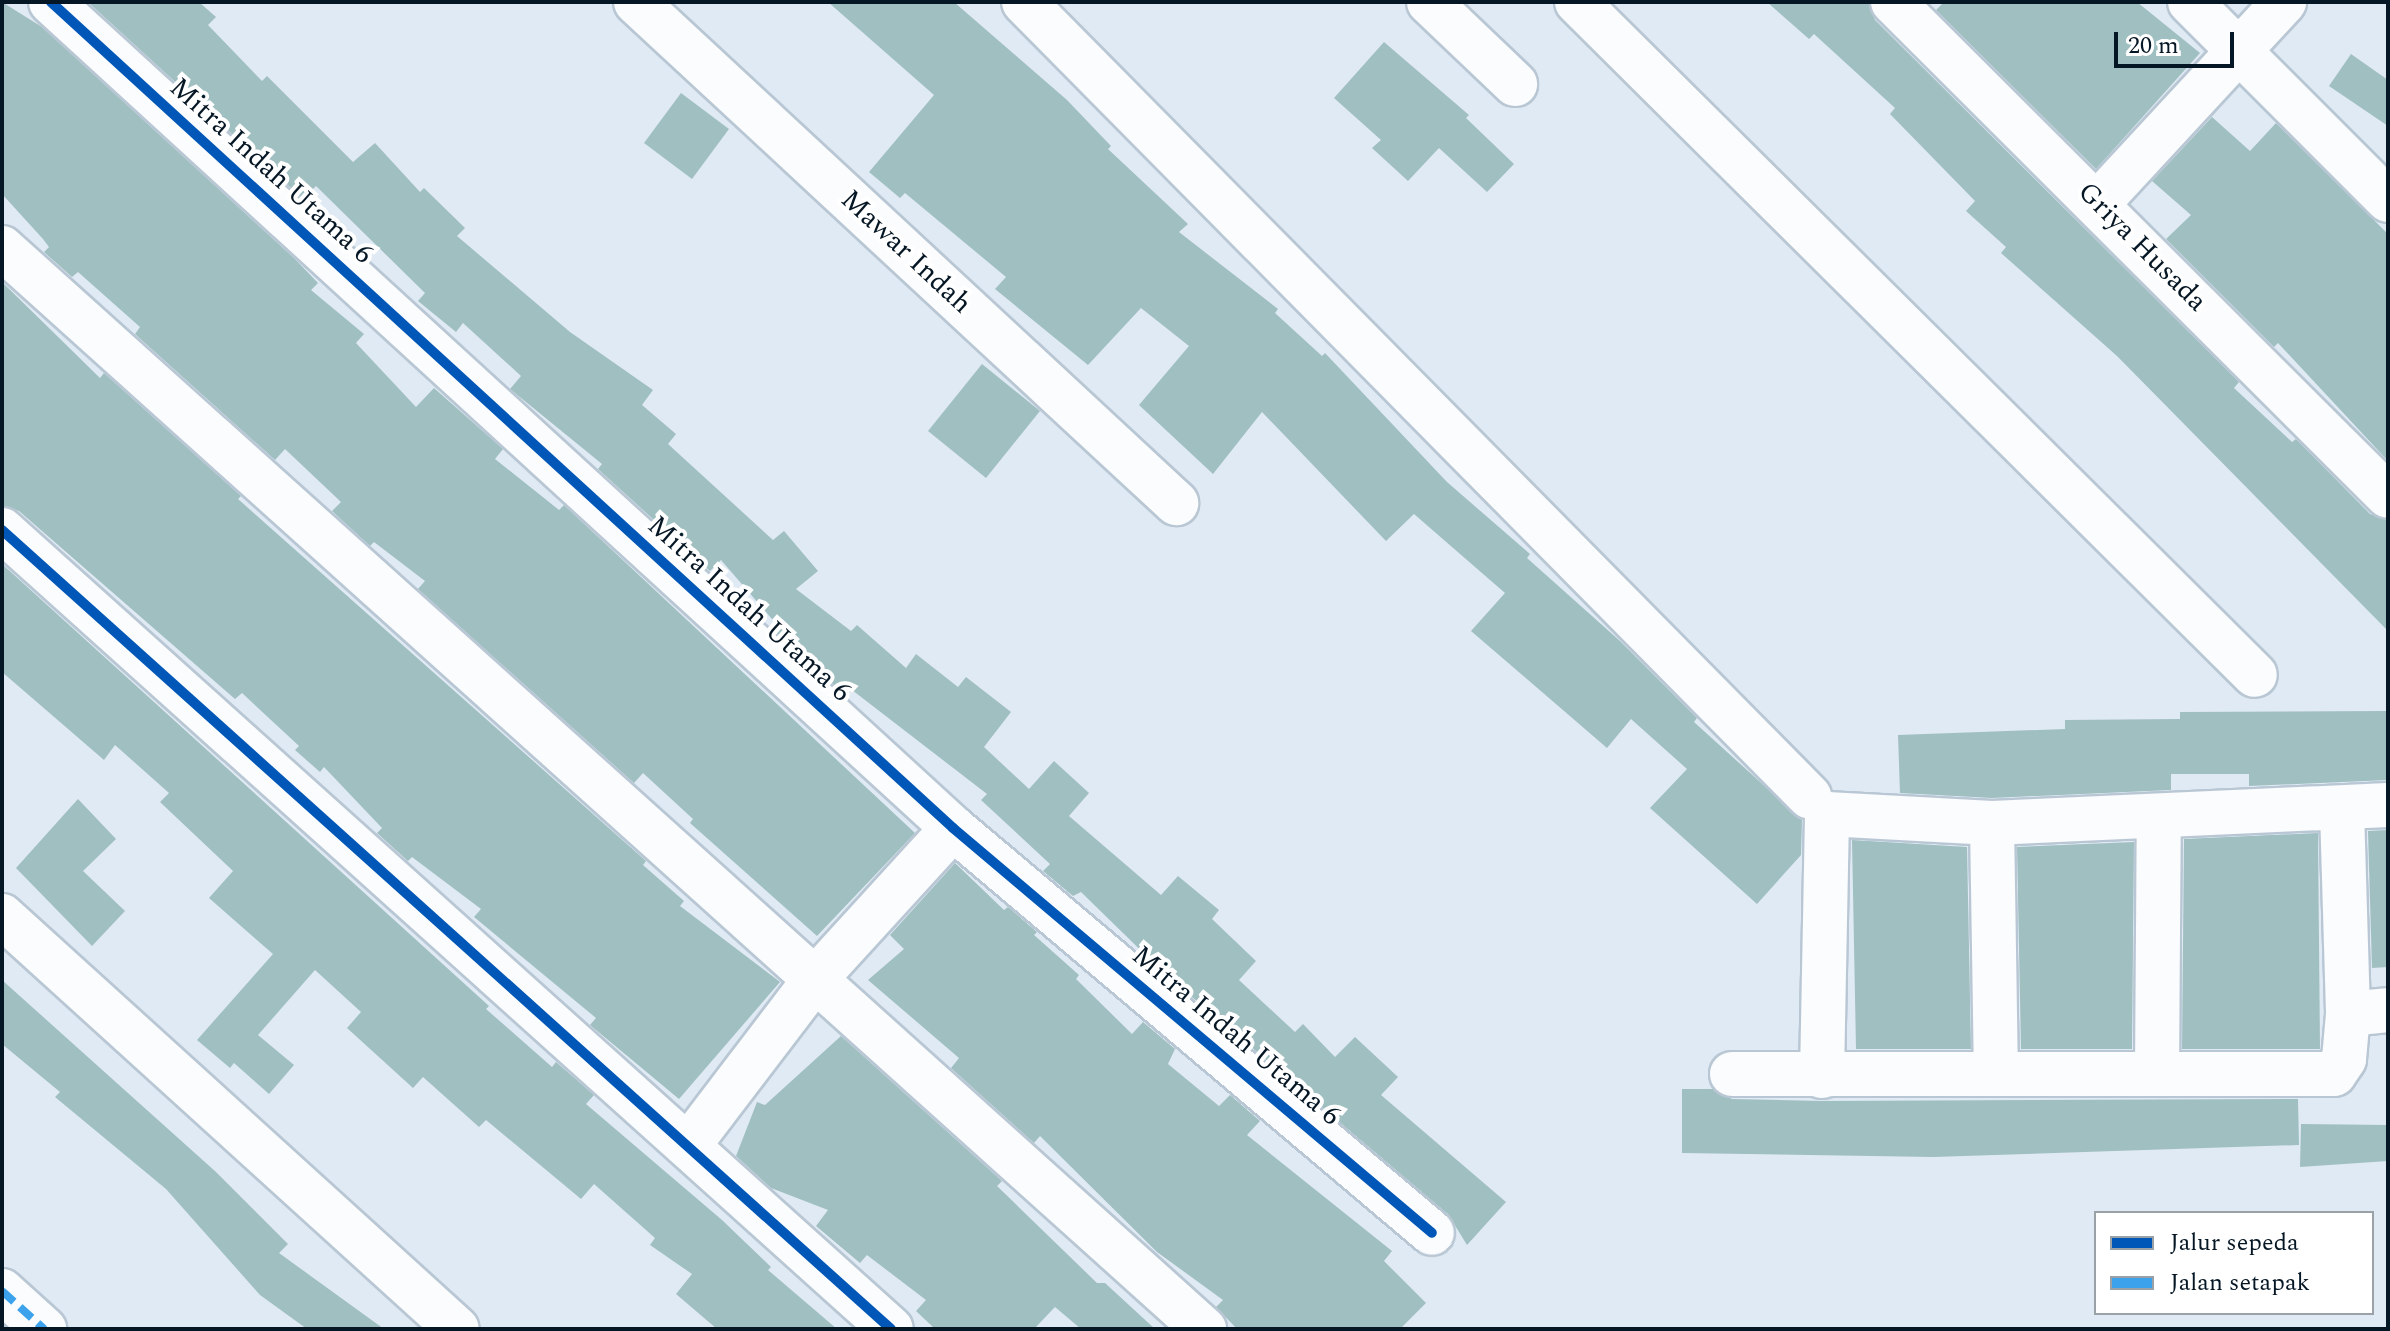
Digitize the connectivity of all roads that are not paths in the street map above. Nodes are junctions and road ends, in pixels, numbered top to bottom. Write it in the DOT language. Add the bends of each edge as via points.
graph roads {
  1 [pos="51,2"];
  2 [pos="636,2"];
  3 [pos="1024,2"];
  4 [pos="1429,2"];
  5 [pos="1577,2"];
  6 [pos="1893,2"];
  7 [pos="2190,2"];
  8 [pos="2284,2"];
  9 [pos="2239,50"];
  10 [pos="1515,84"];
  11 [pos="2388,200"];
  12 [pos="2098,203"];
  13 [pos="2,248"];
  14 [pos="2388,496"];
  15 [pos="1176,503"];
  16 [pos="2,530"];
  17 [pos="2255,675"];
  18 [pos="1809,796"];
  19 [pos="2388,805"];
  20 [pos="2342,810"];
  21 [pos="2159,818"];
  22 [pos="1992,823"];
  23 [pos="953,828"];
  24 [pos="2,916"];
  25 [pos="816,978"];
  26 [pos="2368,1012"];
  27 [pos="1996,1073"];
  28 [pos="1732,1074"];
  29 [pos="2157,1074"];
  30 [pos="1822,1076"];
  31 [pos="688,1146"];
  32 [pos="1432,1233"];
  33 [pos="2,1291"];
  34 [pos="44,1329"];
  35 [pos="457,1329"];
  36 [pos="891,1329"];
  37 [pos="1204,1329"];
  1 -- 23 [label="street, Mitra Indah Utama 6"];
  2 -- 15 [label="street, Mawar Indah"];
  3 -- 18 [label="street"];
  4 -- 10 [label="street"];
  5 -- 17 [label="street"];
  6 -- 12 [label="street, Griya Husada"];
  7 -- 9 [label="street"];
  8 -- 9 [label="street"];
  9 -- 11 [label="street"];
  9 -- 12 [label="street"];
  12 -- 14 [label="street, Griya Husada"];
  13 -- 25 [label="street"];
  16 -- 31 [label="street"];
  19 -- 20 [label="street"];
  20 -- 21 [label="street"];
  20 -- 26 [label="street"];
  21 -- 22 [label="street"];
  21 -- 29 [label="street"];
  22 -- 27 [label="street"];
  22 -- 30 [label="street" via="1827,814"];
  23 -- 25 [label="street"];
  23 -- 32 [label="street, Mitra Indah Utama 6"];
  24 -- 35 [label="street"];
  25 -- 31 [label="street"];
  25 -- 37 [label="street"];
  26 -- 29 [label="street" via="2334,1074"];
  27 -- 29 [label="street"];
  27 -- 30 [label="street"];
  28 -- 30 [label="street"];
  31 -- 36 [label="street"];
  33 -- 34 [label="street"];
}
